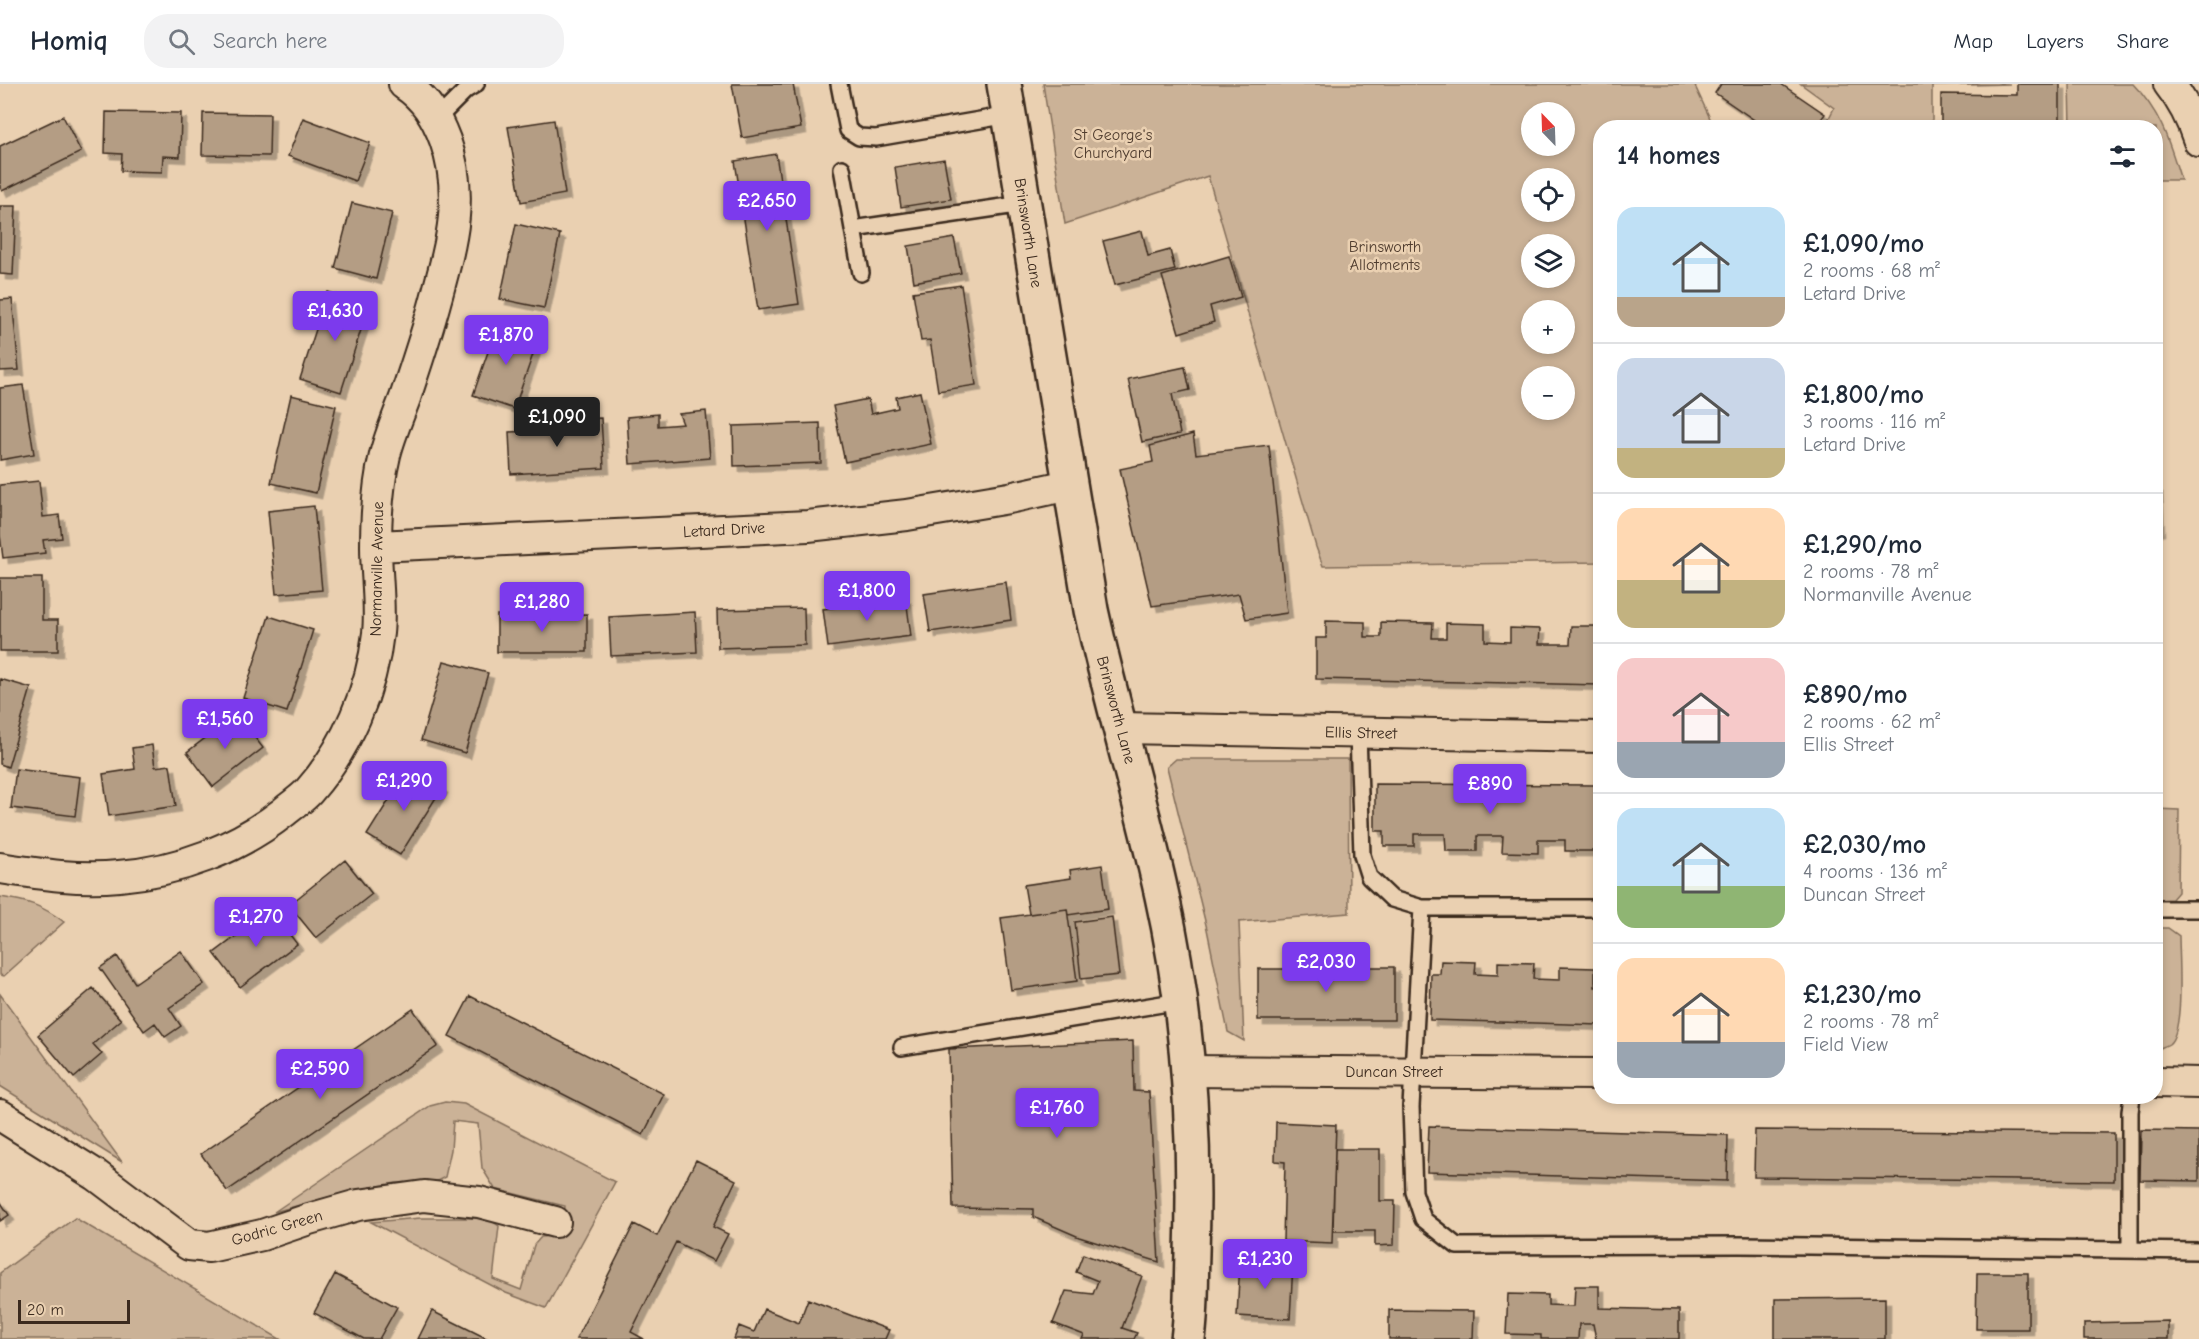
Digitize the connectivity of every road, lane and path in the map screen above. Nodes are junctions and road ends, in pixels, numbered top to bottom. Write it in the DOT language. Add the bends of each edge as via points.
graph roads {
  1 [pos="476,84"];
  2 [pos="839,84"];
  3 [pos="2169,84"];
  4 [pos="409,88"];
  5 [pos="1006,100"];
  6 [pos="437,119"];
  7 [pos="2199,141"];
  8 [pos="842,168"];
  9 [pos="1023,204"];
  10 [pos="852,229"];
  11 [pos="861,273"];
  12 [pos="1069,485"];
  13 [pos="376,546"];
  14 [pos="1121,728"];
  15 [pos="1358,734"];
  16 [pos="1593,737"];
  17 [pos="0,868"];
  18 [pos="1422,908"];
  19 [pos="1593,908"];
  20 [pos="2163,909"];
  21 [pos="2199,909"];
  22 [pos="1180,1001"];
  23 [pos="903,1047"];
  24 [pos="1187,1071"];
  25 [pos="1413,1072"];
  26 [pos="1593,1074"];
  27 [pos="2163,1082"];
  28 [pos="2199,1083"];
  29 [pos="2131,1104"];
  30 [pos="0,1115"];
  31 [pos="555,1222"];
  32 [pos="2130,1250"];
  33 [pos="2199,1251"];
  34 [pos="1196,1338"];
  1 -- 6 [label="lane"];
  2 -- 5 [label="lane" via="848,130 859,137 876,138"];
  3 -- 7 [label="street" via="2179,96"];
  4 -- 6 [label="street, Normanville Avenue"];
  5 -- 9 [label="street, Brinsworth Lane"];
  6 -- 13 [label="street, Normanville Avenue" via="451,158 455,196 452,240 422,350 386,453 378,492"];
  8 -- 10 [label="lane"];
  9 -- 10 [label="lane"];
  9 -- 12 [label="street, Brinsworth Lane"];
  10 -- 11 [label="lane"];
  12 -- 13 [label="street, Letard Drive" via="908,515 808,526"];
  12 -- 14 [label="street, Brinsworth Lane" via="1091,610"];
  13 -- 17 [label="street, Normanville Avenue" via="378,633 372,663 349,729 333,760 308,793 239,842 161,869 119,877 66,877"];
  14 -- 15 [label="street, Ellis Street"];
  14 -- 22 [label="street, Brinsworth Lane" via="1163,898"];
  15 -- 16 [label="street, Ellis Street"];
  15 -- 18 [label="lane" via="1362,855 1370,877 1392,899"];
  18 -- 19 [label="lane"];
  18 -- 25 [label="lane"];
  20 -- 21 [label="lane"];
  22 -- 23 [label="lane"];
  22 -- 24 [label="street, Brinsworth Lane"];
  24 -- 25 [label="street, Duncan Street"];
  24 -- 34 [label="street, Brinsworth Lane" via="1193,1156"];
  25 -- 26 [label="street, Duncan Street"];
  25 -- 32 [label="lane" via="1414,1192 1423,1219 1457,1246"];
  27 -- 28 [label="street"];
  29 -- 32 [label="lane"];
  30 -- 31 [label="street, Godric Green" via="96,1175 189,1245 209,1247 358,1205 424,1196 479,1202"];
  32 -- 33 [label="lane"];
}
